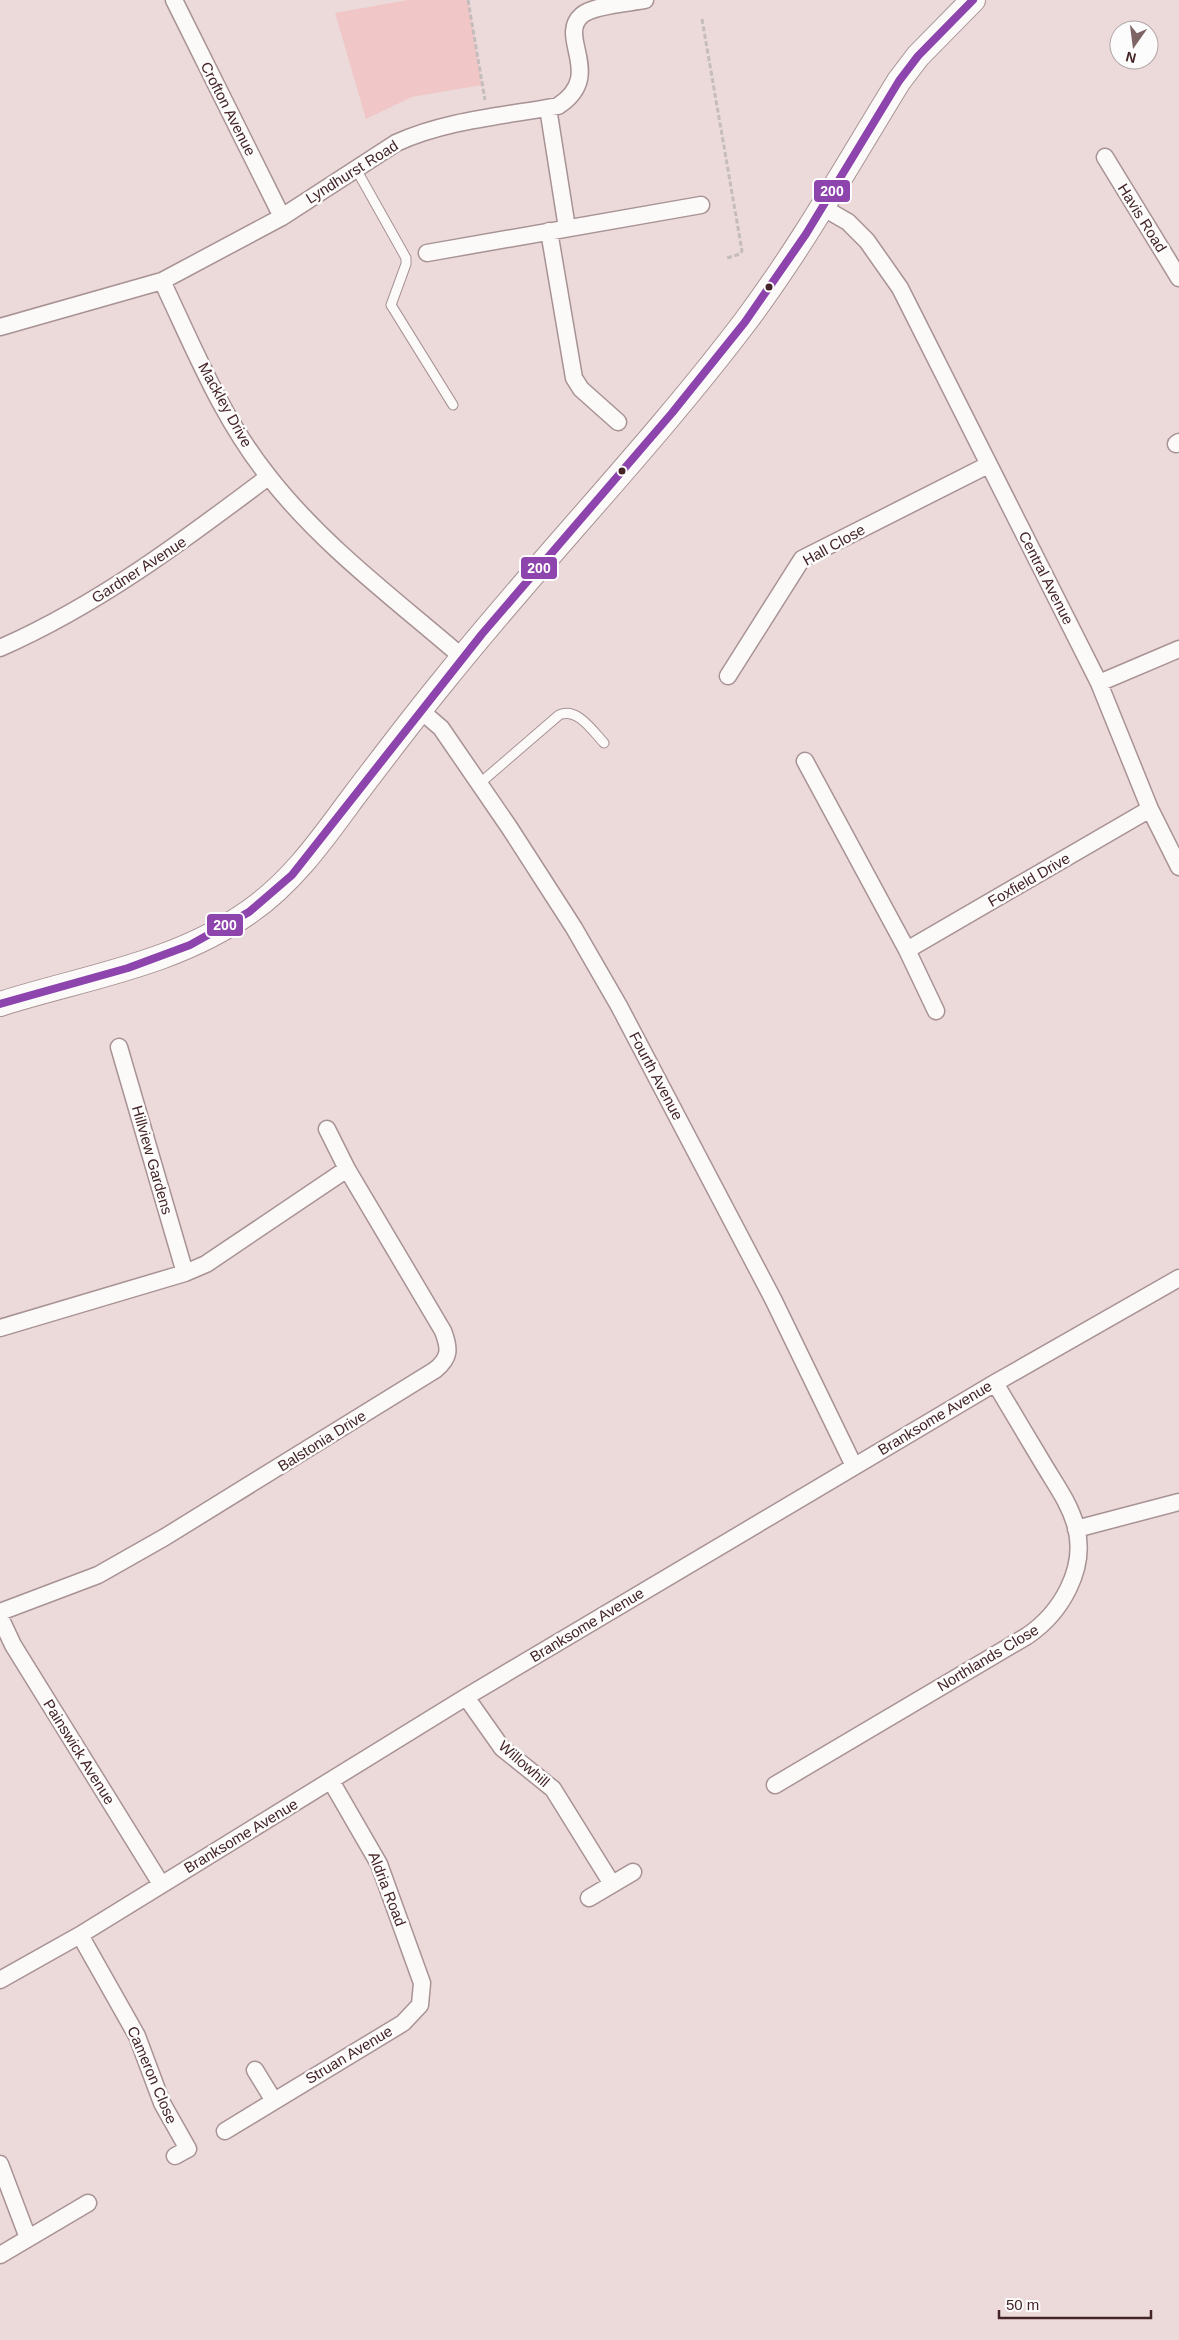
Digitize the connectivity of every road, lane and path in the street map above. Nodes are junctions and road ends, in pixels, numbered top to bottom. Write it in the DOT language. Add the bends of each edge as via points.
graph roads {
  1 [pos="174,0"];
  2 [pos="468,0"];
  3 [pos="645,0"];
  4 [pos="973,0"];
  5 [pos="702,19"];
  6 [pos="548,108"];
  7 [pos="488,118"];
  8 [pos="1105,157"];
  9 [pos="356,169"];
  10 [pos="701,205"];
  11 [pos="822,207"];
  12 [pos="282,217"];
  13 [pos="566,228"];
  14 [pos="549,231"];
  15 [pos="427,253"];
  16 [pos="727,258"];
  17 [pos="1179,278"];
  18 [pos="162,281"];
  19 [pos="0,327"];
  20 [pos="453,405"];
  21 [pos="618,422"];
  22 [pos="988,466"];
  23 [pos="268,477"];
  24 [pos="0,648"];
  25 [pos="1179,649"];
  26 [pos="462,658"];
  27 [pos="728,676"];
  28 [pos="1100,683"];
  29 [pos="420,710"];
  30 [pos="604,743"];
  31 [pos="805,761"];
  32 [pos="479,784"];
  33 [pos="1150,809"];
  34 [pos="1179,867"];
  35 [pos="907,950"];
  36 [pos="0,1004"];
  37 [pos="936,1011"];
  38 [pos="119,1047"];
  39 [pos="327,1129"];
  40 [pos="347,1169"];
  41 [pos="186,1273"];
  42 [pos="1179,1278"];
  43 [pos="0,1328"];
  44 [pos="995,1383"];
  45 [pos="854,1466"];
  46 [pos="1179,1502"];
  47 [pos="1076,1529"];
  48 [pos="0,1612"];
  49 [pos="0,1617"];
  50 [pos="466,1697"];
  51 [pos="331,1781"];
  52 [pos="775,1785"];
  53 [pos="633,1872"];
  54 [pos="161,1884"];
  55 [pos="612,1884"];
  56 [pos="589,1898"];
  57 [pos="80,1935"];
  58 [pos="0,1980"];
  59 [pos="420,2005"];
  60 [pos="255,2070"];
  61 [pos="274,2101"];
  62 [pos="225,2131"];
  63 [pos="175,2156"];
  64 [pos="0,2164"];
  65 [pos="88,2203"];
  66 [pos="28,2238"];
  67 [pos="0,2255"];
  1 -- 12 [label="street, Crofton Avenue"];
  2 -- 7 [label="path"];
  3 -- 6 [label="street, Lyndhurst Road" via="582,14 576,22 574,34 581,78 568,100"];
  4 -- 11 [label="street" via="918,56 899,81"];
  5 -- 16 [label="path" via="742,251"];
  6 -- 7 [label="street, Lyndhurst Road"];
  6 -- 13 [label="street"];
  7 -- 9 [label="street, Lyndhurst Road" via="415,134"];
  8 -- 17 [label="street, Havis Road"];
  9 -- 12 [label="street, Lyndhurst Road"];
  9 -- 20 [label="lane" via="406,258 391,305"];
  10 -- 13 [label="street"];
  11 -- 22 [label="street, Central Avenue" via="848,222 867,240 900,288"];
  11 -- 26 [label="street" via="747,319 698,382"];
  12 -- 18 [label="street, Lyndhurst Road"];
  13 -- 14 [label="street"];
  14 -- 15 [label="street"];
  14 -- 21 [label="street" via="574,378 581,389"];
  18 -- 19 [label="street, Lyndhurst Road"];
  18 -- 23 [label="street, Mackley Drive" via="224,408"];
  22 -- 27 [label="street, Hall Close" via="802,559"];
  22 -- 28 [label="street, Central Avenue"];
  23 -- 24 [label="street, Gardner Avenue" via="117,587"];
  23 -- 26 [label="street, Mackley Drive" via="326,538"];
  25 -- 28 [label="street"];
  26 -- 29 [label="street"];
  28 -- 33 [label="street, Central Avenue"];
  29 -- 32 [label="street, Fourth Avenue" via="441,728"];
  29 -- 36 [label="street" via="303,864 250,911 216,933 173,953 112,975"];
  30 -- 32 [label="lane" via="576,715 565,712"];
  31 -- 35 [label="street"];
  32 -- 45 [label="street, Fourth Avenue" via="569,920 619,1006 773,1299"];
  33 -- 34 [label="street, Central Avenue"];
  33 -- 35 [label="street, Foxfield Drive"];
  35 -- 37 [label="street"];
  38 -- 41 [label="street, Hillview Gardens"];
  39 -- 40 [label="street, Balstonia Drive"];
  40 -- 41 [label="street" via="206,1264"];
  40 -- 48 [label="street, Balstonia Drive" via="443,1331 448,1345 444,1362 165,1538 98,1574"];
  41 -- 43 [label="street"];
  42 -- 44 [label="street, Branksome Avenue"];
  44 -- 45 [label="street, Branksome Avenue"];
  44 -- 47 [label="street, Northlands Close" via="1063,1497"];
  45 -- 50 [label="street, Branksome Avenue"];
  46 -- 47 [label="street"];
  47 -- 52 [label="street, Northlands Close" via="1076,1565 1068,1589 1047,1621 1027,1636"];
  49 -- 54 [label="street, Painswick Avenue" via="13,1645"];
  50 -- 51 [label="street, Branksome Avenue"];
  50 -- 55 [label="street, Willowhill" via="502,1748 553,1789"];
  51 -- 54 [label="street, Branksome Avenue"];
  51 -- 59 [label="street, Aldria Road" via="378,1864 422,1983"];
  53 -- 55 [label="street"];
  54 -- 57 [label="street, Branksome Avenue"];
  55 -- 56 [label="street"];
  57 -- 58 [label="street, Branksome Avenue"];
  57 -- 63 [label="street, Cameron Close" via="137,2036 162,2103 188,2149"];
  59 -- 61 [label="street, Struan Avenue" via="403,2024"];
  60 -- 61 [label="street"];
  61 -- 62 [label="street, Struan Avenue"];
  64 -- 66 [label="street"];
  65 -- 66 [label="street"];
  66 -- 67 [label="street"];
}
